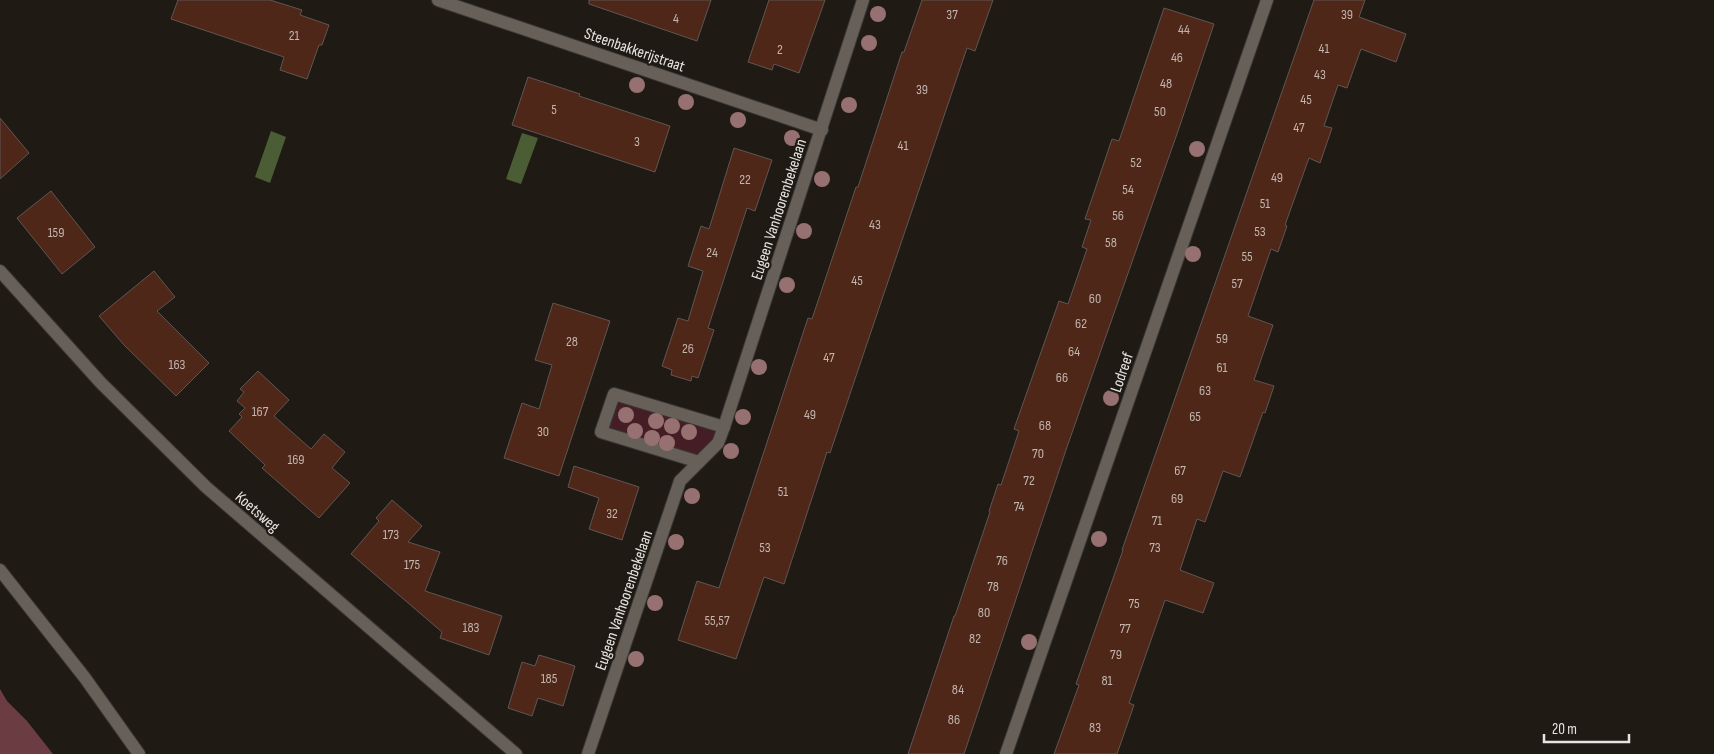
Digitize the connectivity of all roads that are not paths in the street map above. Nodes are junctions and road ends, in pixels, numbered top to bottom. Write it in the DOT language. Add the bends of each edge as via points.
graph roads {
  1 [pos="438,0"];
  2 [pos="863,0"];
  3 [pos="1267,0"];
  4 [pos="822,130"];
  5 [pos="0,272"];
  6 [pos="724,427"];
  7 [pos="699,462"];
  8 [pos="0,570"];
  9 [pos="139,754"];
  10 [pos="516,754"];
  11 [pos="588,754"];
  12 [pos="1006,754"];
  1 -- 4 [label="street, Steenbakkerijstraat"];
  2 -- 4 [label="street, Eugeen Vanhoorenbekelaan"];
  3 -- 12 [label="street, Lodreef"];
  4 -- 6 [label="street, Eugeen Vanhoorenbekelaan"];
  5 -- 10 [label="street, Koetsweg" via="101,383 206,487"];
  6 -- 7 [label="street, Eugeen Vanhoorenbekelaan" via="718,443"];
  6 -- 7 [label="street" via="614,394 601,432"];
  7 -- 11 [label="street, Eugeen Vanhoorenbekelaan" via="680,481"];
  8 -- 9 [label="street" via="85,678"];
}
